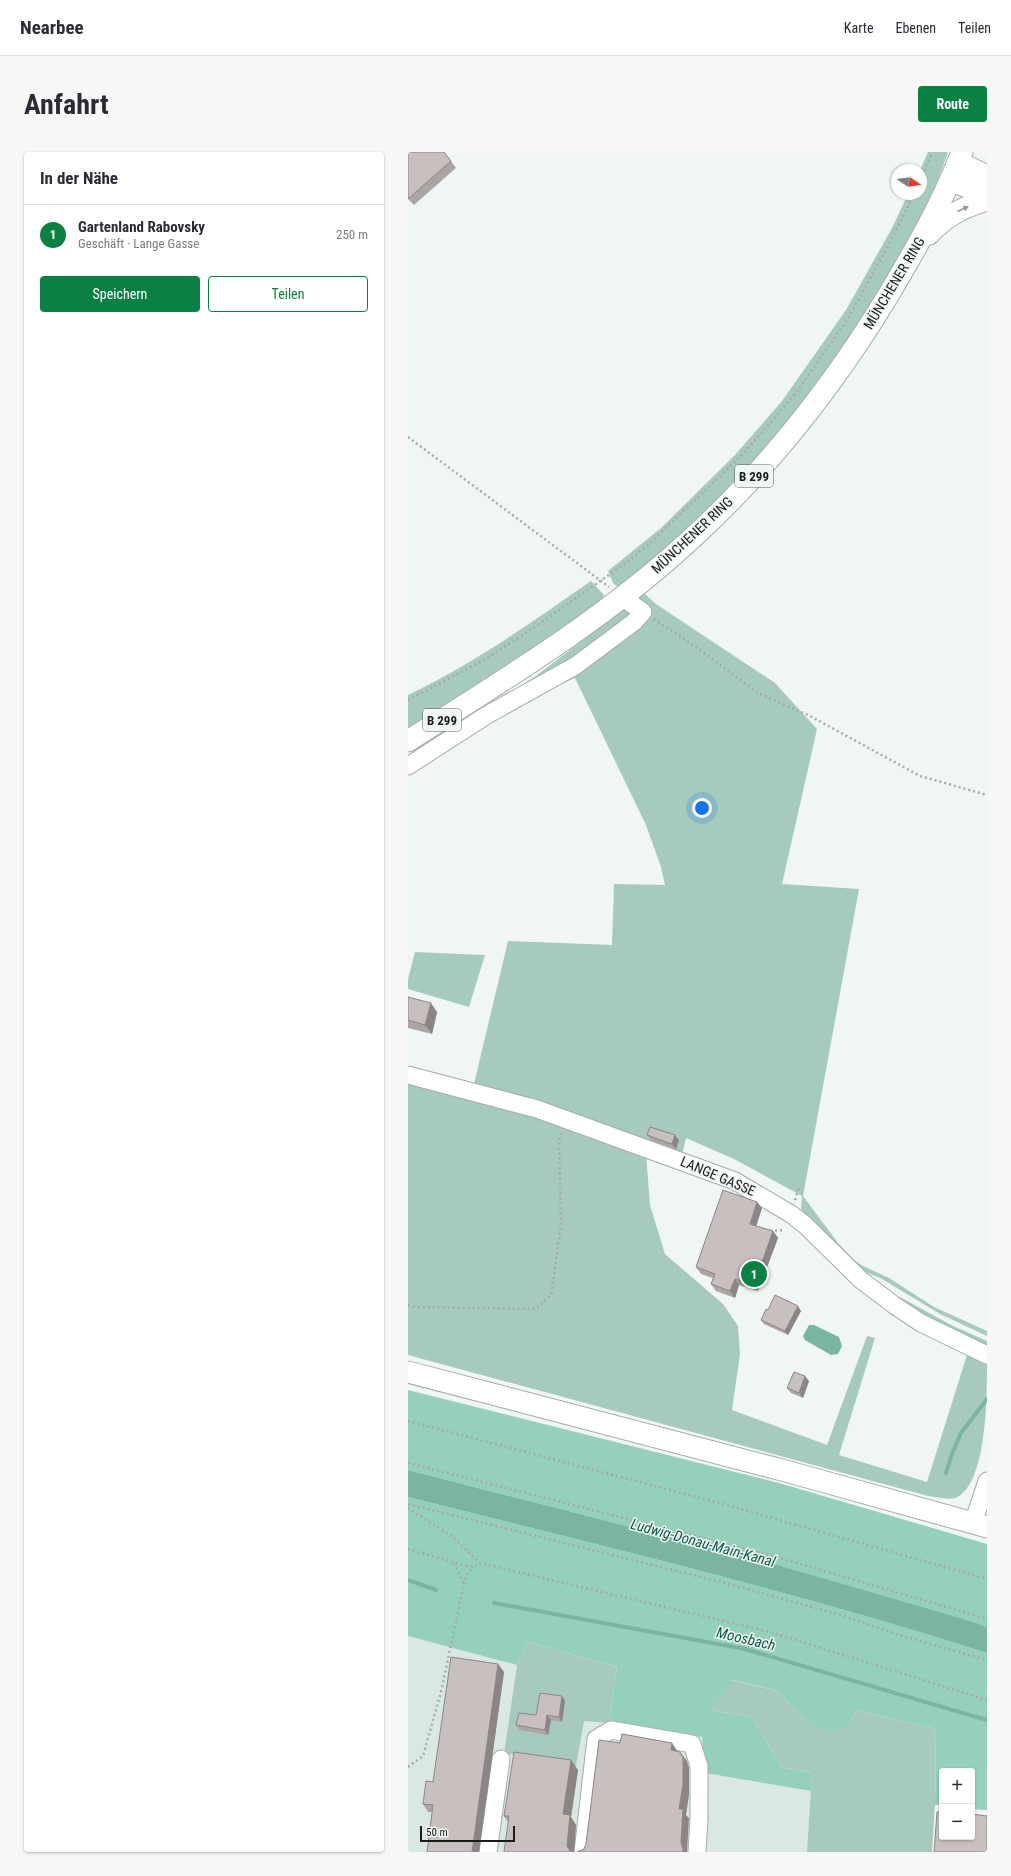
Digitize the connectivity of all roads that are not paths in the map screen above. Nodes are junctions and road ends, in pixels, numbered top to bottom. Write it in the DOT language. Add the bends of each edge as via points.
graph roads {
  1 [pos="956,165"];
  2 [pos="987,176"];
  3 [pos="987,195"];
  4 [pos="987,200"];
  5 [pos="914,252"];
  6 [pos="622,597"];
  7 [pos="408,741"];
  8 [pos="408,766"];
  9 [pos="408,1075"];
  10 [pos="987,1355"];
  11 [pos="408,1372"];
  12 [pos="987,1481"];
  13 [pos="980,1525"];
  14 [pos="502,1758"];
  15 [pos="488,1852"];
  16 [pos="583,1852"];
  17 [pos="696,1852"];
  1 -- 2 [label="main road"];
  1 -- 3 [label="main road"];
  1 -- 5 [label="main road, MÜNCHENER RING / B 299"];
  5 -- 4 [label="main road, one-way" via="928,234 950,215"];
  5 -- 6 [label="main road, MÜNCHENER RING / B 299" via="875,318 837,374 782,445 687,543"];
  6 -- 7 [label="main road, MÜNCHENER RING / B 299" via="558,644"];
  6 -- 8 [label="street" via="643,612 634,622 574,666 487,715"];
  9 -- 10 [label="street, LANGE GASSE" via="507,1100 564,1118 712,1171 749,1188 805,1225 860,1280 877,1293 921,1323"];
  11 -- 13 [label="main road"];
  12 -- 13 [label="street"];
  14 -- 15 [label="street"];
  16 -- 17 [label="street" via="596,1739 611,1730 692,1744 698,1766 699,1819"];
}
